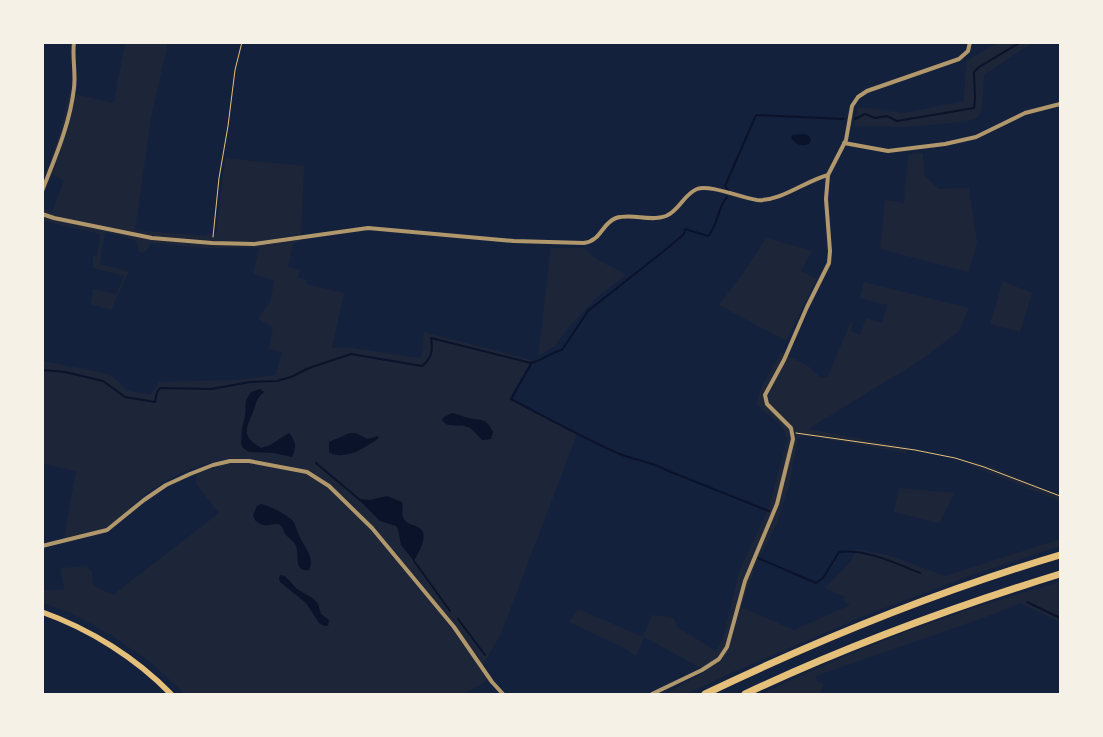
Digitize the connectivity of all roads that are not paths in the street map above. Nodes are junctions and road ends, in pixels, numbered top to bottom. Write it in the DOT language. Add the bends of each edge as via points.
graph roads {
  1 [pos="74,42"];
  2 [pos="970,42"];
  3 [pos="1060,104"];
  4 [pos="844,143"];
  5 [pos="828,175"];
  6 [pos="42,191"];
  7 [pos="42,214"];
  8 [pos="42,546"];
  9 [pos="1060,555"];
  10 [pos="1060,574"];
  11 [pos="42,612"];
  12 [pos="171,694"];
  13 [pos="503,694"];
  14 [pos="652,694"];
  15 [pos="705,694"];
  16 [pos="745,694"];
  1 -- 6 [label="street" via="75,76 70,112"];
  2 -- 4 [label="street" via="966,54 956,61 860,95 852,106"];
  3 -- 4 [label="street" via="1020,115 976,137 938,145 888,151"];
  4 -- 5 [label="street"];
  5 -- 7 [label="street" via="764,200 698,188 665,217 617,218 590,242 514,241 363,228 254,244 212,243 152,238"];
  5 -- 14 [label="street" via="829,263 765,395 766,404 788,423 793,433 777,504 745,581 726,650 702,670"];
  8 -- 13 [label="street" via="107,530 166,485 213,465 245,461 307,472 329,486 372,528 454,627"];
  9 -- 15 [label="highway" via="879,617"];
  10 -- 16 [label="highway" via="970,602 896,630"];
  11 -- 12 [label="main road" via="74,625 112,647"];
}
